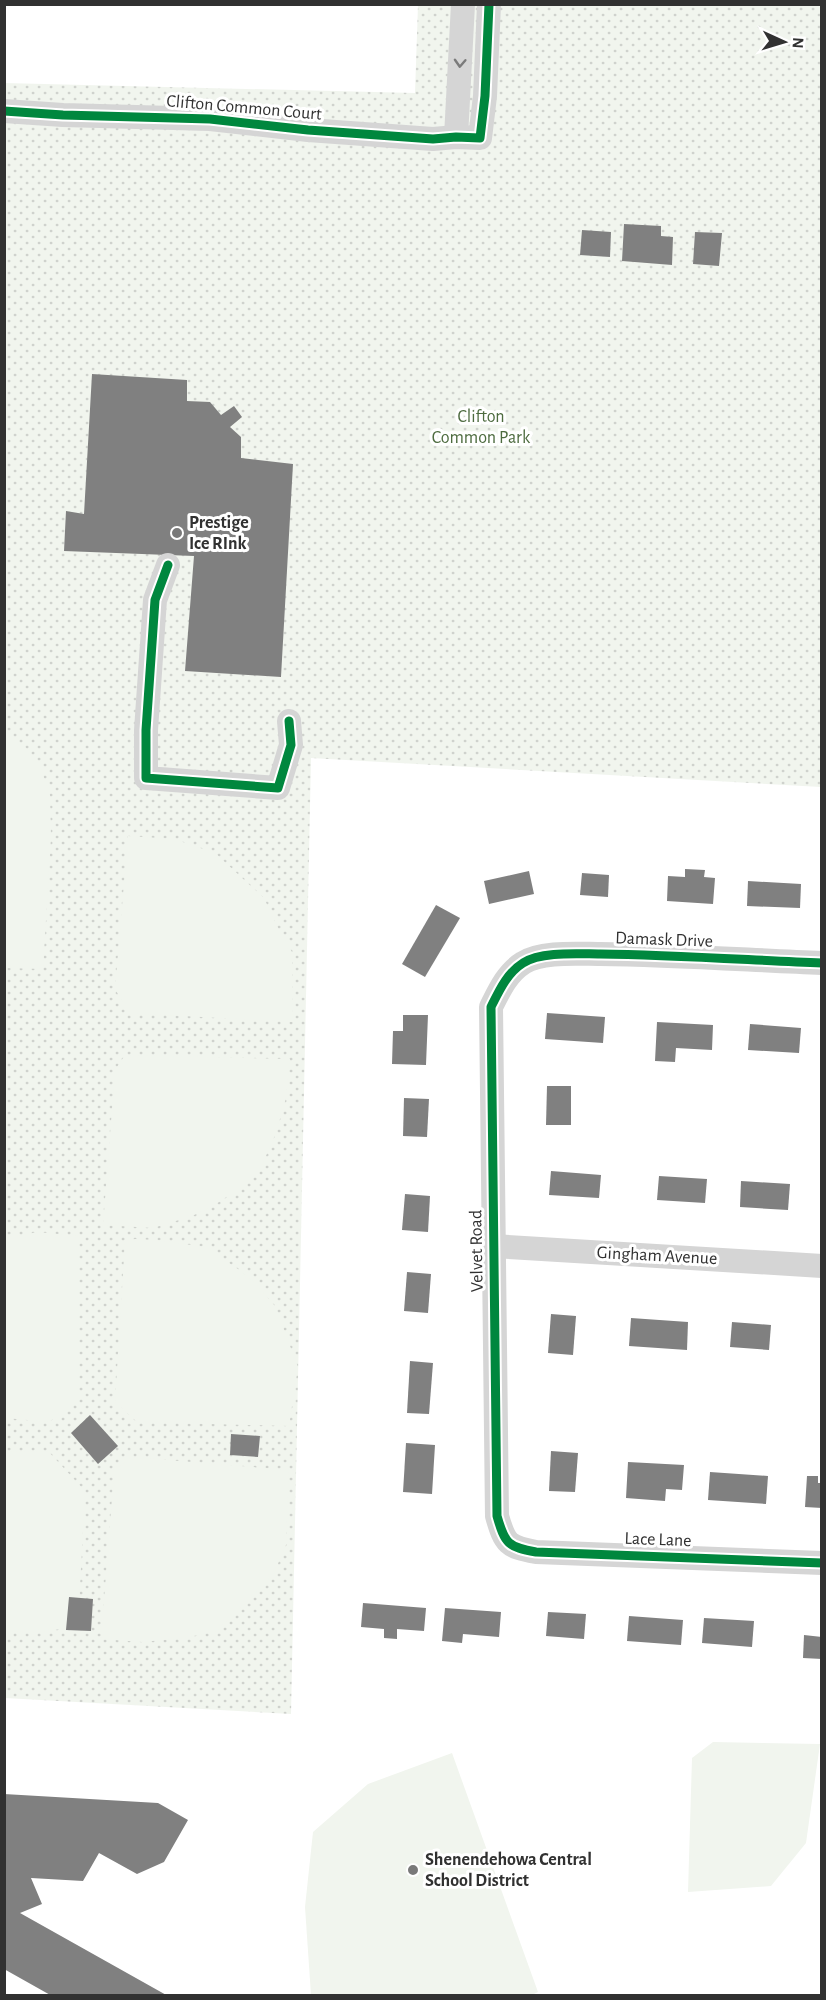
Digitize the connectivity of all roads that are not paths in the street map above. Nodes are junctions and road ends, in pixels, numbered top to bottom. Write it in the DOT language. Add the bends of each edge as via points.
graph roads {
  1 [pos="463,4"];
  2 [pos="489,4"];
  3 [pos="4,111"];
  4 [pos="456,136"];
  5 [pos="168,565"];
  6 [pos="289,721"];
  7 [pos="822,963"];
  8 [pos="511,974"];
  9 [pos="493,1246"];
  10 [pos="822,1266"];
  11 [pos="501,1532"];
  12 [pos="822,1563"];
  1 -- 4 [label="street, one-way"];
  2 -- 4 [label="street, Clifton Common Court" via="480,138"];
  3 -- 4 [label="street, Clifton Common Court" via="210,119 433,139"];
  5 -- 6 [label="street" via="154,600 146,778 278,788 291,745"];
  7 -- 8 [label="street, Damask Drive" via="560,954 524,962"];
  8 -- 9 [label="street, Velvet Road" via="491,1007"];
  9 -- 10 [label="street, Gingham Avenue"];
  9 -- 11 [label="street, Velvet Road" via="497,1516"];
  11 -- 12 [label="street, Lace Lane" via="514,1548 536,1552"];
}
